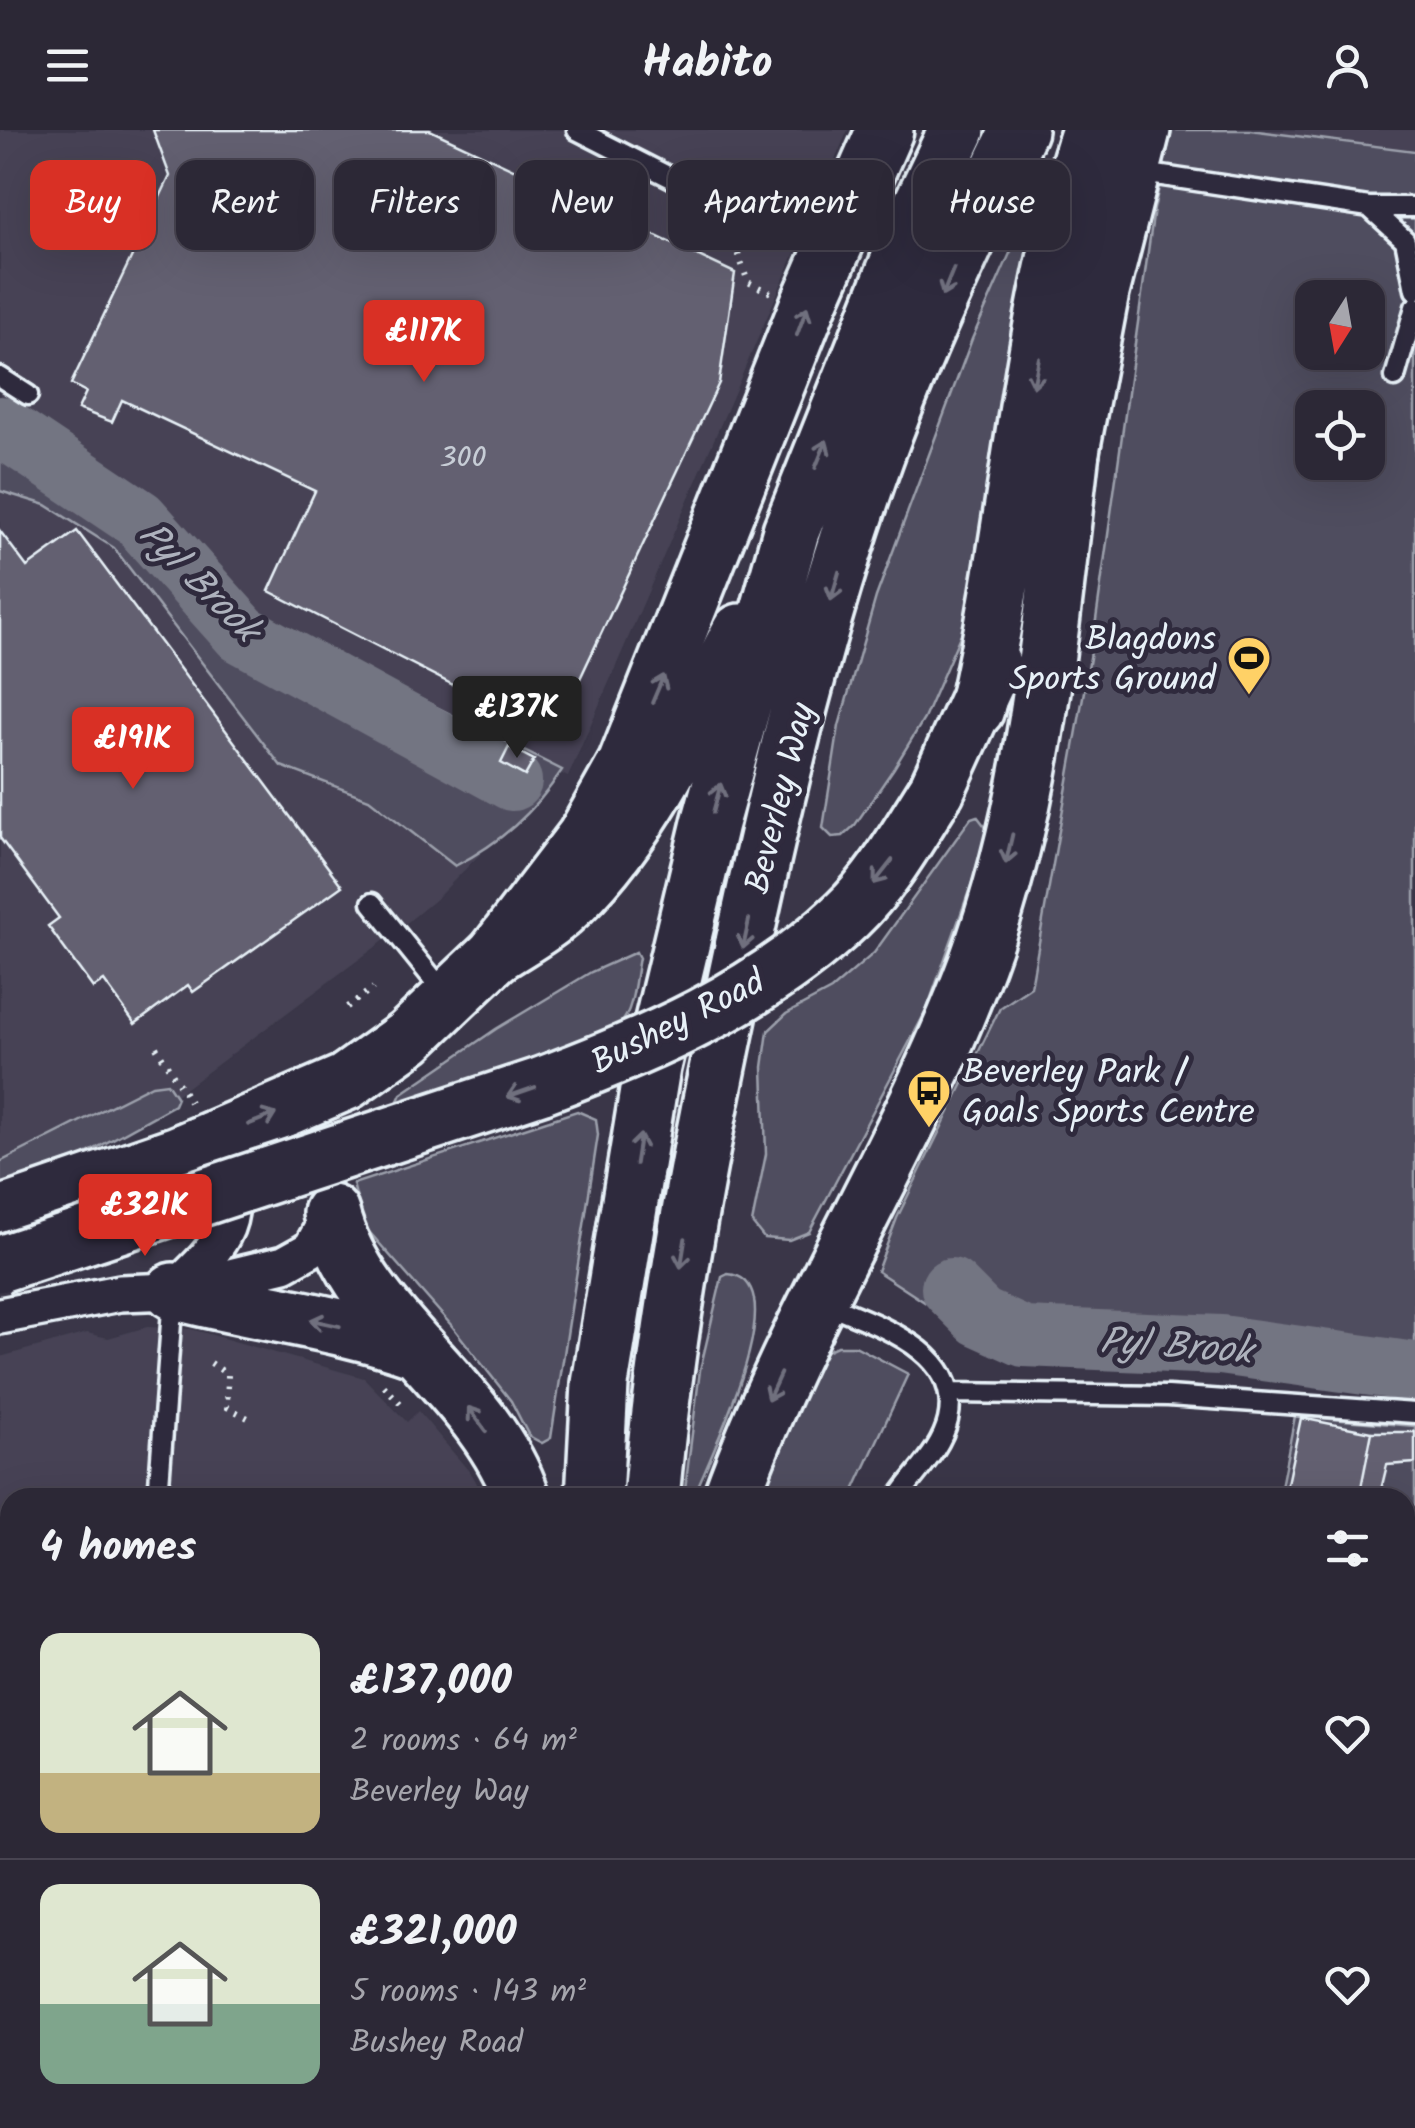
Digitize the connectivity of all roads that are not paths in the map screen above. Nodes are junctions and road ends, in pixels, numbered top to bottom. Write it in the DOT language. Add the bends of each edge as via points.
graph roads {
  1 [pos="576,130"];
  2 [pos="885,130"];
  3 [pos="957,130"];
  4 [pos="1020,130"];
  5 [pos="1090,130"];
  6 [pos="1136,150"];
  7 [pos="668,175"];
  8 [pos="1368,207"];
  9 [pos="1415,207"];
  10 [pos="1415,290"];
  11 [pos="1415,307"];
  12 [pos="0,377"];
  13 [pos="1395,377"];
  14 [pos="28,396"];
  15 [pos="1071,451"];
  16 [pos="790,530"];
  17 [pos="976,709"];
  18 [pos="372,903"];
  19 [pos="495,954"];
  20 [pos="450,1000"];
  21 [pos="346,1082"];
  22 [pos="184,1129"];
  23 [pos="331,1213"];
  24 [pos="0,1214"];
  25 [pos="0,1264"];
  26 [pos="173,1290"];
  27 [pos="815,1299"];
  28 [pos="0,1316"];
  29 [pos="399,1366"];
  30 [pos="949,1393"];
  31 [pos="1415,1414"];
  32 [pos="159,1488"];
  33 [pos="517,1488"];
  34 [pos="595,1488"];
  35 [pos="652,1488"];
  36 [pos="735,1488"];
  37 [pos="906,1488"];
  1 -- 7 [label="lane"];
  19 -- 2 [label="main road, one-way" via="586,837 626,764 809,302"];
  16 -- 3 [label="main road, Beverley Way, one-way"];
  4 -- 35 [label="main road, Beverley Way, one-way" via="961,251 861,497 776,793 699,1154 660,1394"];
  5 -- 17 [label="main road, one-way" via="1060,243 999,610"];
  6 -- 8 [label="lane"];
  6 -- 15 [label="main road"];
  8 -- 9 [label="lane"];
  8 -- 10 [label="lane" via="1405,240"];
  11 -- 13 [label="lane"];
  12 -- 14 [label="lane"];
  15 -- 17 [label="main road, Bushey Road"];
  15 -- 27 [label="main road, one-way" via="1030,754 978,962 927,1079"];
  16 -- 19 [label="main road" via="648,800 606,863 558,913"];
  34 -- 16 [label="main road, Beverley Way, one-way" via="600,1384 652,1067"];
  17 -- 25 [label="main road, Bushey Road, one-way, bridge" via="936,790 849,914 764,981 708,1014 540,1086"];
  18 -- 20 [label="lane"];
  19 -- 20 [label="main road"];
  20 -- 21 [label="main road"];
  22 -- 21 [label="main road, one-way"];
  21 -- 23 [label="main road" via="332,1139"];
  22 -- 24 [label="main road"];
  22 -- 26 [label="street" via="204,1161 224,1174 235,1200 227,1228 205,1260"];
  23 -- 26 [label="street" via="301,1256"];
  23 -- 29 [label="main road" via="339,1244"];
  26 -- 28 [label="street" via="70,1300"];
  29 -- 26 [label="main road, one-way" via="332,1323 235,1308"];
  26 -- 32 [label="lane"];
  27 -- 30 [label="lane" via="912,1342 938,1368"];
  27 -- 36 [label="main road, one-way" via="762,1412"];
  33 -- 29 [label="main road, one-way" via="454,1386"];
  30 -- 31 [label="lane" via="1168,1396"];
  30 -- 37 [label="lane" via="948,1421"];
}
